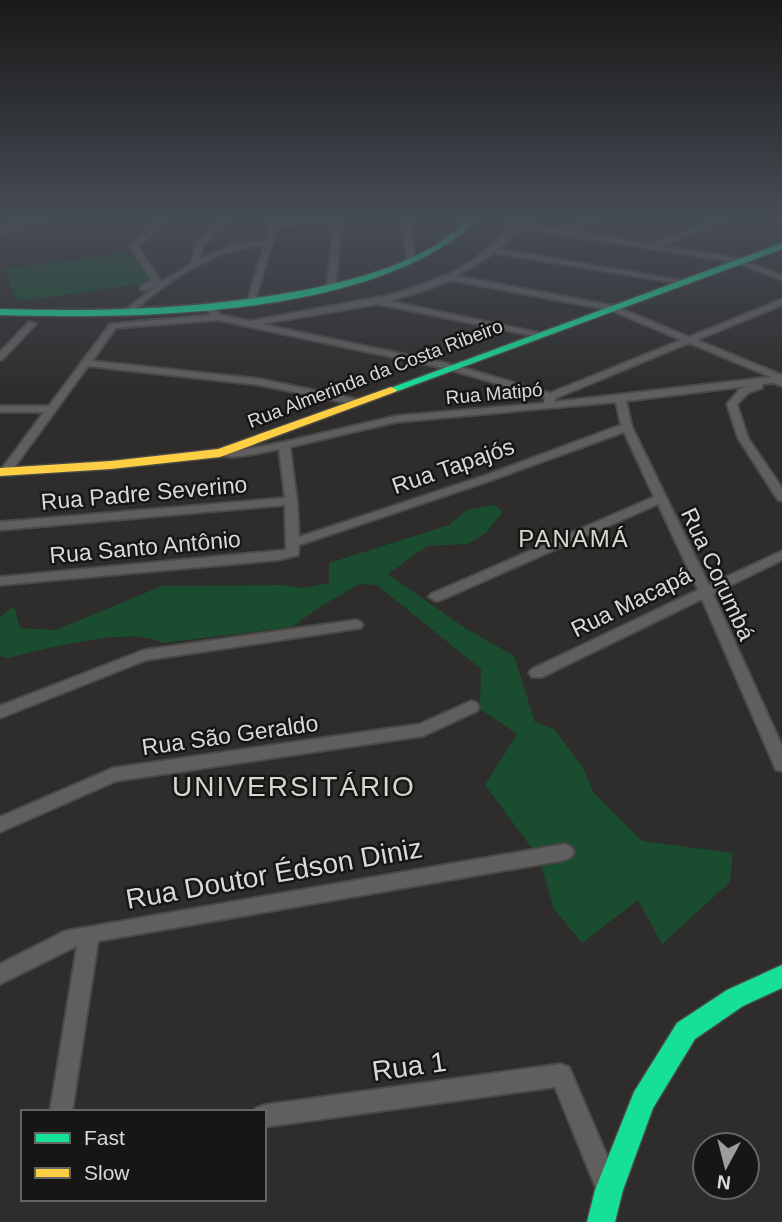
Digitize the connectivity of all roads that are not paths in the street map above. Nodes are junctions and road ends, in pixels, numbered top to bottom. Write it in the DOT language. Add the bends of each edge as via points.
graph roads {
  1 [pos="156,279"];
  2 [pos="174,279"];
  3 [pos="258,279"];
  4 [pos="332,279"];
  5 [pos="358,279"];
  6 [pos="441,279"];
  7 [pos="463,279"];
  8 [pos="666,279"];
  9 [pos="692,279"];
  10 [pos="684,282"];
  11 [pos="331,286"];
  12 [pos="144,298"];
  13 [pos="376,301"];
  14 [pos="251,302"];
  15 [pos="782,302"];
  16 [pos="612,308"];
  17 [pos="0,312"];
  18 [pos="212,312"];
  19 [pos="127,313"];
  20 [pos="0,323"];
  21 [pos="246,323"];
  22 [pos="32,324"];
  23 [pos="113,327"];
  24 [pos="539,334"];
  25 [pos="691,340"];
  26 [pos="0,357"];
  27 [pos="88,363"];
  28 [pos="450,367"];
  29 [pos="779,379"];
  30 [pos="620,398"];
  31 [pos="549,401"];
  32 [pos="356,402"];
  33 [pos="0,409"];
  34 [pos="51,409"];
  35 [pos="627,426"];
  36 [pos="284,445"];
  37 [pos="220,453"];
  38 [pos="3,472"];
  39 [pos="776,475"];
  40 [pos="782,497"];
  41 [pos="660,499"];
  42 [pos="291,501"];
  43 [pos="0,526"];
  44 [pos="293,547"];
  45 [pos="782,555"];
  46 [pos="0,581"];
  47 [pos="705,591"];
  48 [pos="436,597"];
  49 [pos="356,625"];
  50 [pos="537,673"];
  51 [pos="471,707"];
  52 [pos="0,712"];
  53 [pos="782,765"];
  54 [pos="0,825"];
  55 [pos="565,852"];
  56 [pos="89,934"];
  57 [pos="0,974"];
  58 [pos="782,976"];
  59 [pos="61,1110"];
  60 [pos="266,1116"];
  61 [pos="609,1190"];
  62 [pos="601,1222"];
  1 -- 12 [label="street" via="137,292"];
  2 -- 12 [label="street"];
  3 -- 14 [label="street"];
  4 -- 11 [label="street"];
  5 -- 11 [label="main road"];
  6 -- 13 [label="street"];
  7 -- 16 [label="street"];
  8 -- 10 [label="street"];
  9 -- 10 [label="main road, Rua Almerinda da Costa Ribeiro"];
  10 -- 16 [label="main road, Rua Almerinda da Costa Ribeiro"];
  11 -- 14 [label="main road"];
  12 -- 19 [label="street"];
  13 -- 21 [label="street"];
  13 -- 24 [label="street"];
  14 -- 18 [label="main road"];
  15 -- 25 [label="street"];
  16 -- 24 [label="main road, Rua Almerinda da Costa Ribeiro"];
  16 -- 25 [label="street"];
  17 -- 19 [label="main road"];
  18 -- 19 [label="main road"];
  18 -- 21 [label="street"];
  18 -- 23 [label="street"];
  19 -- 23 [label="main road"];
  20 -- 22 [label="main road"];
  21 -- 28 [label="street"];
  22 -- 23 [label="main road"];
  22 -- 26 [label="street"];
  23 -- 27 [label="street"];
  24 -- 28 [label="main road, Rua Almerinda da Costa Ribeiro"];
  25 -- 29 [label="street"];
  25 -- 31 [label="street"];
  27 -- 32 [label="street" via="260,382"];
  27 -- 34 [label="street"];
  28 -- 31 [label="street"];
  28 -- 32 [label="main road, Rua Almerinda da Costa Ribeiro"];
  29 -- 30 [label="street, Rua Matipó"];
  29 -- 39 [label="street" via="744,391 732,404 743,438"];
  30 -- 31 [label="street, Rua Matipó"];
  30 -- 35 [label="street, Rua Corumbá"];
  31 -- 36 [label="street, Rua Matipó" via="396,419"];
  32 -- 37 [label="main road, Rua Almerinda da Costa Ribeiro"];
  33 -- 34 [label="street"];
  34 -- 38 [label="street"];
  35 -- 41 [label="street, Rua Corumbá"];
  35 -- 44 [label="street, Rua Tapajós"];
  36 -- 37 [label="street, Rua Matipó"];
  36 -- 42 [label="street"];
  37 -- 38 [label="main road, Rua Almerinda da Costa Ribeiro"];
  39 -- 40 [label="street"];
  41 -- 47 [label="street, Rua Corumbá"];
  41 -- 48 [label="street"];
  42 -- 43 [label="street, Rua Padre Severino"];
  42 -- 44 [label="street"];
  44 -- 46 [label="street, Rua Santo Antônio" via="278,556"];
  45 -- 47 [label="street, Rua Macapá"];
  47 -- 50 [label="street, Rua Macapá"];
  47 -- 53 [label="street, Rua Corumbá"];
  49 -- 52 [label="street" via="144,655"];
  51 -- 54 [label="street, Rua São Geraldo" via="424,730 113,775"];
  55 -- 56 [label="street, Rua Doutor Édson Diniz"];
  56 -- 57 [label="street, Rua Doutor Édson Diniz" via="65,940"];
  56 -- 59 [label="street"];
  58 -- 61 [label="main road" via="734,998 685,1031 643,1101"];
  60 -- 61 [label="street, Rua 1" via="561,1075"];
  61 -- 62 [label="main road"];
}
